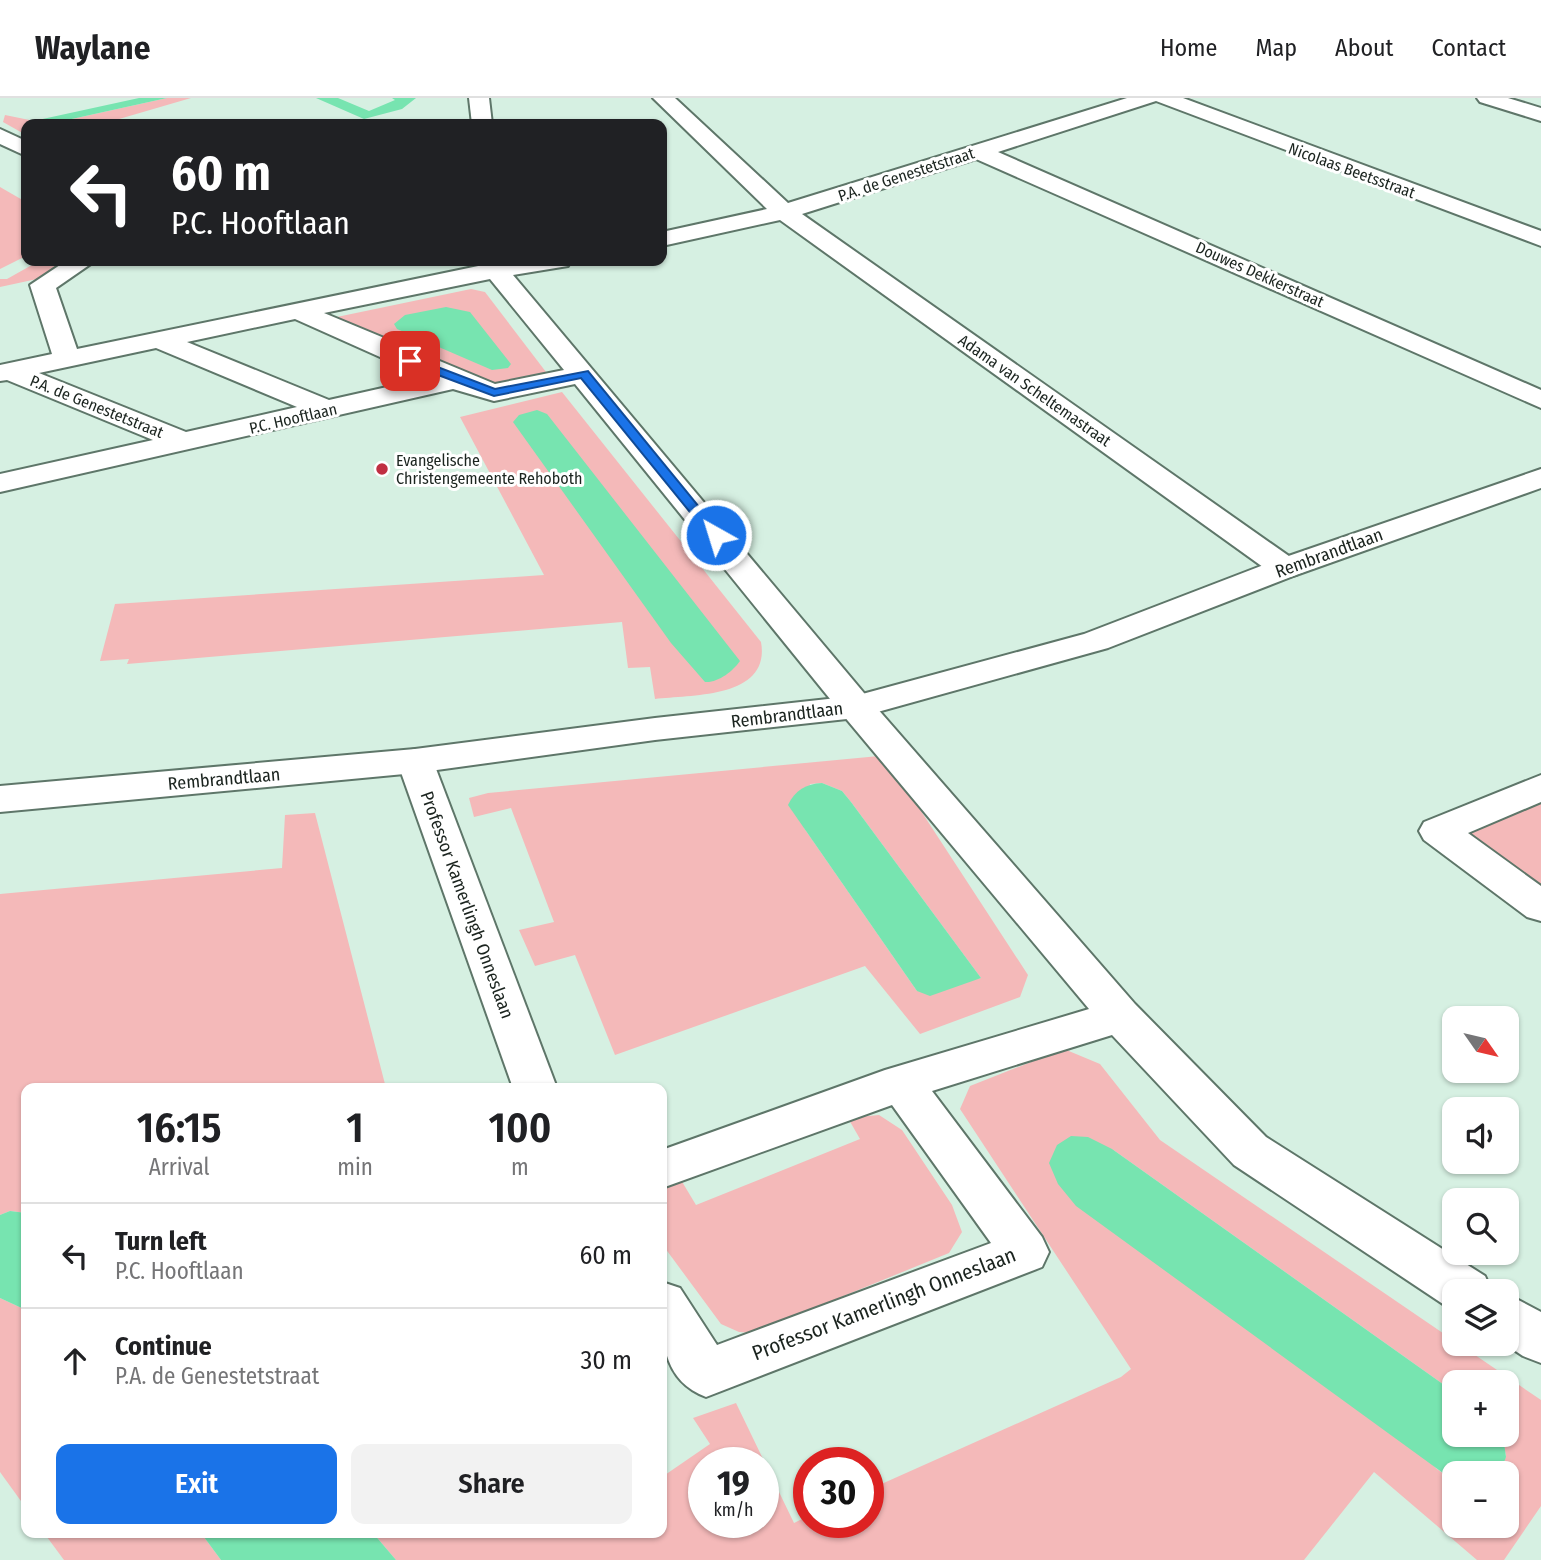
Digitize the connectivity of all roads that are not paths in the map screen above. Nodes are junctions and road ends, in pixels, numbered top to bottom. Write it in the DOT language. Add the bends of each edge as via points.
graph roads {
  1 [pos="479,98"];
  2 [pos="663,98"];
  3 [pos="1148,98"];
  4 [pos="1164,98"];
  5 [pos="1487,98"];
  6 [pos="1541,115"];
  7 [pos="481,119"];
  8 [pos="0,135"];
  9 [pos="21,147"];
  10 [pos="977,151"];
  11 [pos="784,212"];
  12 [pos="667,238"];
  13 [pos="1541,239"];
  14 [pos="75,266"];
  15 [pos="492,266"];
  16 [pos="497,266"];
  17 [pos="298,311"];
  18 [pos="159,341"];
  19 [pos="66,358"];
  20 [pos="5,372"];
  21 [pos="584,374"];
  22 [pos="455,380"];
  23 [pos="1541,400"];
  24 [pos="328,410"];
  25 [pos="184,442"];
  26 [pos="1541,478"];
  27 [pos="0,483"];
  28 [pos="1285,568"];
  29 [pos="856,707"];
  30 [pos="415,761"];
  31 [pos="1541,787"];
  32 [pos="0,799"];
  33 [pos="1541,907"];
  34 [pos="1120,1016"];
  35 [pos="533,1083"];
  36 [pos="901,1083"];
  37 [pos="667,1167"];
  38 [pos="1447,1279"];
  39 [pos="667,1312"];
  40 [pos="1519,1325"];
  41 [pos="1541,1340"];
  1 -- 7 [label="street"];
  2 -- 11 [label="street, Adama van Scheltemastraat"];
  3 -- 10 [label="street, P.A. de Genestetstraat"];
  4 -- 13 [label="street, Nicolaas Beetsstraat"];
  5 -- 6 [label="street"];
  8 -- 9 [label="street"];
  10 -- 11 [label="street, P.A. de Genestetstraat"];
  10 -- 23 [label="street, Douwes Dekkerstraat"];
  11 -- 12 [label="street, P.A. de Genestetstraat"];
  11 -- 28 [label="street, Adama van Scheltemastraat"];
  14 -- 19 [label="street" via="43,285"];
  15 -- 17 [label="street, P.A. de Genestetstraat"];
  16 -- 21 [label="street"];
  17 -- 18 [label="street, P.A. de Genestetstraat"];
  17 -- 22 [label="street"];
  18 -- 19 [label="street, P.A. de Genestetstraat"];
  18 -- 24 [label="street"];
  19 -- 20 [label="street, P.A. de Genestetstraat"];
  20 -- 25 [label="street, P.A. de Genestetstraat"];
  21 -- 22 [label="street" via="494,393"];
  21 -- 29 [label="street"];
  22 -- 24 [label="street, P.C. Hooftlaan"];
  24 -- 25 [label="street, P.C. Hooftlaan"];
  25 -- 27 [label="street, P.C. Hooftlaan"];
  26 -- 28 [label="street, Rembrandtlaan"];
  28 -- 29 [label="street, Rembrandtlaan" via="1096,641"];
  29 -- 30 [label="street, Rembrandtlaan"];
  29 -- 34 [label="street"];
  30 -- 32 [label="street, Rembrandtlaan"];
  30 -- 35 [label="street, Professor Kamerlingh Onneslaan"];
  31 -- 33 [label="street" via="1438,831"];
  34 -- 36 [label="street"];
  34 -- 38 [label="street" via="1250,1151"];
  36 -- 37 [label="street"];
  36 -- 39 [label="street, Professor Kamerlingh Onneslaan" via="1025,1252 706,1373"];
  40 -- 41 [label="street"];
}
